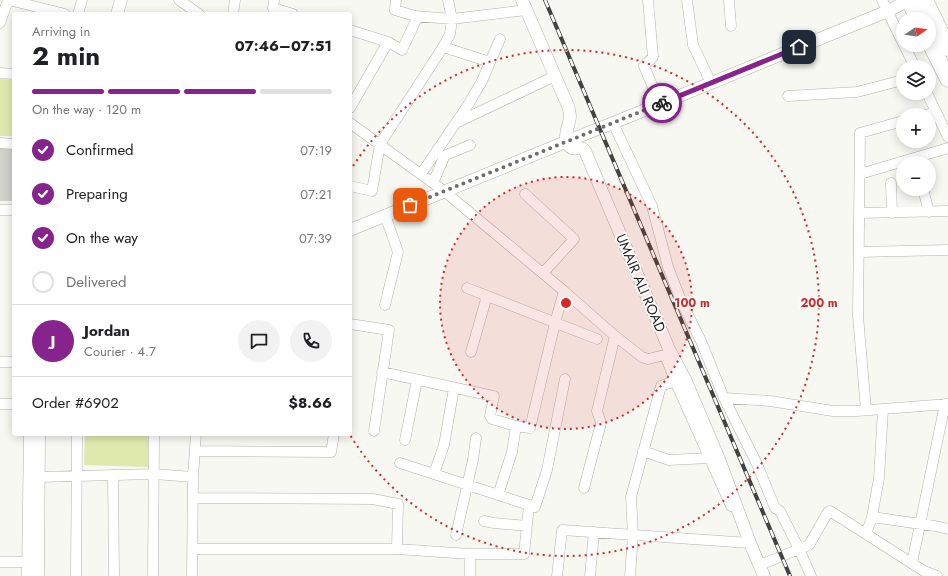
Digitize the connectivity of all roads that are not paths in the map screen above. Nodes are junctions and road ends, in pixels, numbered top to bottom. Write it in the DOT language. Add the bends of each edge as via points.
graph roads {
  1 [pos="9,0"];
  2 [pos="82,0"];
  3 [pos="121,0"];
  4 [pos="179,0"];
  5 [pos="236,0"];
  6 [pos="274,0"];
  7 [pos="396,0"];
  8 [pos="448,0"];
  9 [pos="648,0"];
  10 [pos="687,0"];
  11 [pos="729,0"];
  12 [pos="909,0"];
  13 [pos="925,0"];
  14 [pos="524,5"];
  15 [pos="885,6"];
  16 [pos="41,7"];
  17 [pos="58,12"];
  18 [pos="79,12"];
  19 [pos="118,12"];
  20 [pos="196,12"];
  21 [pos="233,12"];
  22 [pos="286,12"];
  23 [pos="915,12"];
  24 [pos="418,16"];
  25 [pos="452,19"];
  26 [pos="0,23"];
  27 [pos="731,26"];
  28 [pos="896,28"];
  29 [pos="352,31"];
  30 [pos="500,39"];
  31 [pos="388,42"];
  32 [pos="443,48"];
  33 [pos="948,48"];
  34 [pos="934,52"];
  35 [pos="490,62"];
  36 [pos="0,73"];
  37 [pos="12,74"];
  38 [pos="556,76"];
  39 [pos="948,79"];
  40 [pos="896,82"];
  41 [pos="711,83"];
  42 [pos="788,96"];
  43 [pos="660,104"];
  44 [pos="352,105"];
  45 [pos="936,112"];
  46 [pos="456,123"];
  47 [pos="613,123"];
  48 [pos="896,123"];
  49 [pos="352,125"];
  50 [pos="948,137"];
  51 [pos="568,141"];
  52 [pos="0,143"];
  53 [pos="12,144"];
  54 [pos="380,144"];
  55 [pos="470,145"];
  56 [pos="948,148"];
  57 [pos="421,174"];
  58 [pos="860,174"];
  59 [pos="433,183"];
  60 [pos="891,183"];
  61 [pos="352,186"];
  62 [pos="444,191"];
  63 [pos="525,194"];
  64 [pos="925,196"];
  65 [pos="0,210"];
  66 [pos="12,210"];
  67 [pos="948,211"];
  68 [pos="929,212"];
  69 [pos="892,213"];
  70 [pos="859,214"];
  71 [pos="385,215"];
  72 [pos="352,229"];
  73 [pos="948,250"];
  74 [pos="859,252"];
  75 [pos="543,273"];
  76 [pos="467,288"];
  77 [pos="564,291"];
  78 [pos="487,296"];
  79 [pos="385,304"];
  80 [pos="555,323"];
  81 [pos="352,324"];
  82 [pos="615,336"];
  83 [pos="597,339"];
  84 [pos="471,352"];
  85 [pos="667,352"];
  86 [pos="0,362"];
  87 [pos="12,362"];
  88 [pos="382,372"];
  89 [pos="565,379"];
  90 [pos="417,380"];
  91 [pos="675,381"];
  92 [pos="454,388"];
  93 [pos="724,398"];
  94 [pos="0,404"];
  95 [pos="12,404"];
  96 [pos="946,404"];
  97 [pos="883,409"];
  98 [pos="866,410"];
  99 [pos="516,426"];
  100 [pos="374,431"];
  101 [pos="30,436"];
  102 [pos="39,436"];
  103 [pos="77,436"];
  104 [pos="154,436"];
  105 [pos="196,436"];
  106 [pos="334,436"];
  107 [pos="476,438"];
  108 [pos="405,440"];
  109 [pos="195,451"];
  110 [pos="643,452"];
  111 [pos="709,458"];
  112 [pos="400,463"];
  113 [pos="154,474"];
  114 [pos="434,474"];
  115 [pos="114,475"];
  116 [pos="77,476"];
  117 [pos="38,477"];
  118 [pos="193,477"];
  119 [pos="467,485"];
  120 [pos="584,488"];
  121 [pos="498,495"];
  122 [pos="193,498"];
  123 [pos="529,505"];
  124 [pos="872,517"];
  125 [pos="484,521"];
  126 [pos="920,524"];
  127 [pos="527,526"];
  128 [pos="948,529"];
  129 [pos="594,532"];
  130 [pos="866,534"];
  131 [pos="456,535"];
  132 [pos="633,535"];
  133 [pos="750,543"];
  134 [pos="397,548"];
  135 [pos="192,549"];
  136 [pos="799,549"];
  137 [pos="470,554"];
  138 [pos="0,562"];
  139 [pos="29,562"];
  140 [pos="912,563"];
  141 [pos="762,571"];
  142 [pos="28,576"];
  143 [pos="38,576"];
  144 [pos="76,576"];
  145 [pos="114,576"];
  146 [pos="153,576"];
  147 [pos="192,576"];
  148 [pos="470,576"];
  149 [pos="557,576"];
  150 [pos="590,576"];
  151 [pos="630,576"];
  152 [pos="810,576"];
  153 [pos="937,576"];
  1 -- 16 [label="street"];
  1 -- 26 [label="street"];
  2 -- 18 [label="street"];
  3 -- 19 [label="street"];
  4 -- 20 [label="street"];
  5 -- 21 [label="street"];
  6 -- 22 [label="street" via="273,8"];
  7 -- 24 [label="street" via="394,10"];
  8 -- 25 [label="street"];
  9 -- 43 [label="street" via="653,57 644,66"];
  10 -- 41 [label="street" via="693,45"];
  11 -- 27 [label="street"];
  12 -- 15 [label="street"];
  12 -- 23 [label="highway"];
  13 -- 33 [label="highway"];
  14 -- 25 [label="street"];
  14 -- 38 [label="street"];
  15 -- 28 [label="street"];
  15 -- 41 [label="street"];
  16 -- 17 [label="street"];
  24 -- 25 [label="street"];
  24 -- 31 [label="street" via="402,50"];
  25 -- 32 [label="street" via="450,34"];
  29 -- 31 [label="street"];
  30 -- 35 [label="street"];
  31 -- 44 [label="street"];
  32 -- 35 [label="street"];
  32 -- 54 [label="street"];
  34 -- 39 [label="highway"];
  35 -- 46 [label="street" via="482,81"];
  36 -- 37 [label="street"];
  38 -- 46 [label="street"];
  38 -- 51 [label="street" via="570,111 566,134"];
  40 -- 42 [label="street" via="857,92"];
  41 -- 43 [label="street"];
  43 -- 47 [label="street"];
  45 -- 50 [label="street"];
  46 -- 57 [label="street"];
  47 -- 51 [label="street"];
  47 -- 93 [label="street" via="652,206 668,267"];
  48 -- 58 [label="street" via="860,133"];
  49 -- 54 [label="street"];
  51 -- 62 [label="street"];
  51 -- 85 [label="street, UMAIR ALI ROAD" via="572,148 583,148 585,151"];
  52 -- 53 [label="street"];
  54 -- 57 [label="street"];
  54 -- 61 [label="street" via="372,191"];
  55 -- 59 [label="street" via="444,157"];
  56 -- 58 [label="street"];
  57 -- 59 [label="street"];
  58 -- 70 [label="street"];
  59 -- 62 [label="street"];
  60 -- 69 [label="street"];
  62 -- 71 [label="street"];
  62 -- 75 [label="street"];
  63 -- 75 [label="street" via="574,239"];
  64 -- 68 [label="street"];
  65 -- 66 [label="street"];
  67 -- 68 [label="street"];
  68 -- 69 [label="street"];
  69 -- 70 [label="street"];
  70 -- 74 [label="street"];
  71 -- 72 [label="street"];
  71 -- 79 [label="street" via="398,252"];
  73 -- 74 [label="street"];
  74 -- 98 [label="street" via="858,316"];
  75 -- 77 [label="street"];
  76 -- 78 [label="street"];
  77 -- 80 [label="street"];
  77 -- 82 [label="street"];
  78 -- 80 [label="street"];
  78 -- 84 [label="street"];
  80 -- 83 [label="street"];
  80 -- 99 [label="street" via="530,428"];
  81 -- 88 [label="street" via="389,330"];
  82 -- 85 [label="street" via="648,360"];
  82 -- 120 [label="street" via="597,411 601,423"];
  85 -- 91 [label="street"];
  85 -- 133 [label="street, UMAIR ALI ROAD" via="684,379 719,459"];
  86 -- 87 [label="street"];
  88 -- 90 [label="street"];
  88 -- 100 [label="street"];
  89 -- 123 [label="street" via="547,470 535,507"];
  90 -- 92 [label="street"];
  90 -- 108 [label="street"];
  91 -- 110 [label="street" via="661,386"];
  91 -- 111 [label="street"];
  92 -- 99 [label="street" via="494,396 490,417"];
  92 -- 114 [label="street" via="444,445"];
  93 -- 98 [label="street" via="770,401 833,411"];
  93 -- 136 [label="street" via="757,464 775,508 780,511"];
  94 -- 95 [label="street"];
  96 -- 97 [label="street"];
  96 -- 126 [label="street"];
  97 -- 98 [label="street"];
  97 -- 124 [label="street" via="879,478"];
  99 -- 121 [label="street" via="512,452"];
  101 -- 139 [label="street"];
  102 -- 117 [label="street"];
  103 -- 116 [label="street"];
  104 -- 113 [label="street"];
  105 -- 109 [label="street"];
  106 -- 109 [label="street" via="331,452"];
  107 -- 119 [label="street"];
  109 -- 118 [label="street"];
  110 -- 111 [label="street" via="669,460"];
  110 -- 132 [label="street" via="631,497"];
  111 -- 133 [label="street"];
  112 -- 114 [label="street"];
  113 -- 115 [label="street"];
  113 -- 118 [label="street"];
  113 -- 146 [label="street"];
  114 -- 119 [label="street"];
  115 -- 116 [label="street"];
  115 -- 145 [label="street"];
  116 -- 117 [label="street"];
  116 -- 144 [label="street"];
  117 -- 143 [label="street"];
  118 -- 122 [label="street"];
  119 -- 121 [label="street"];
  119 -- 131 [label="street"];
  121 -- 123 [label="street"];
  122 -- 134 [label="street" via="373,499 398,504"];
  122 -- 135 [label="street"];
  123 -- 127 [label="street"];
  124 -- 126 [label="street"];
  124 -- 130 [label="street"];
  125 -- 127 [label="street"];
  126 -- 128 [label="street"];
  126 -- 140 [label="street"];
  127 -- 137 [label="street" via="524,554"];
  129 -- 132 [label="street"];
  129 -- 149 [label="street" via="562,530"];
  129 -- 150 [label="street"];
  130 -- 136 [label="street" via="830,511 809,545"];
  130 -- 140 [label="street"];
  132 -- 133 [label="street"];
  132 -- 151 [label="street"];
  133 -- 141 [label="street, UMAIR ALI ROAD"];
  134 -- 135 [label="street"];
  134 -- 137 [label="street"];
  135 -- 147 [label="street"];
  136 -- 141 [label="street"];
  136 -- 152 [label="street"];
  137 -- 148 [label="street"];
  138 -- 139 [label="street"];
  139 -- 142 [label="street"];
  140 -- 153 [label="street"];
}
